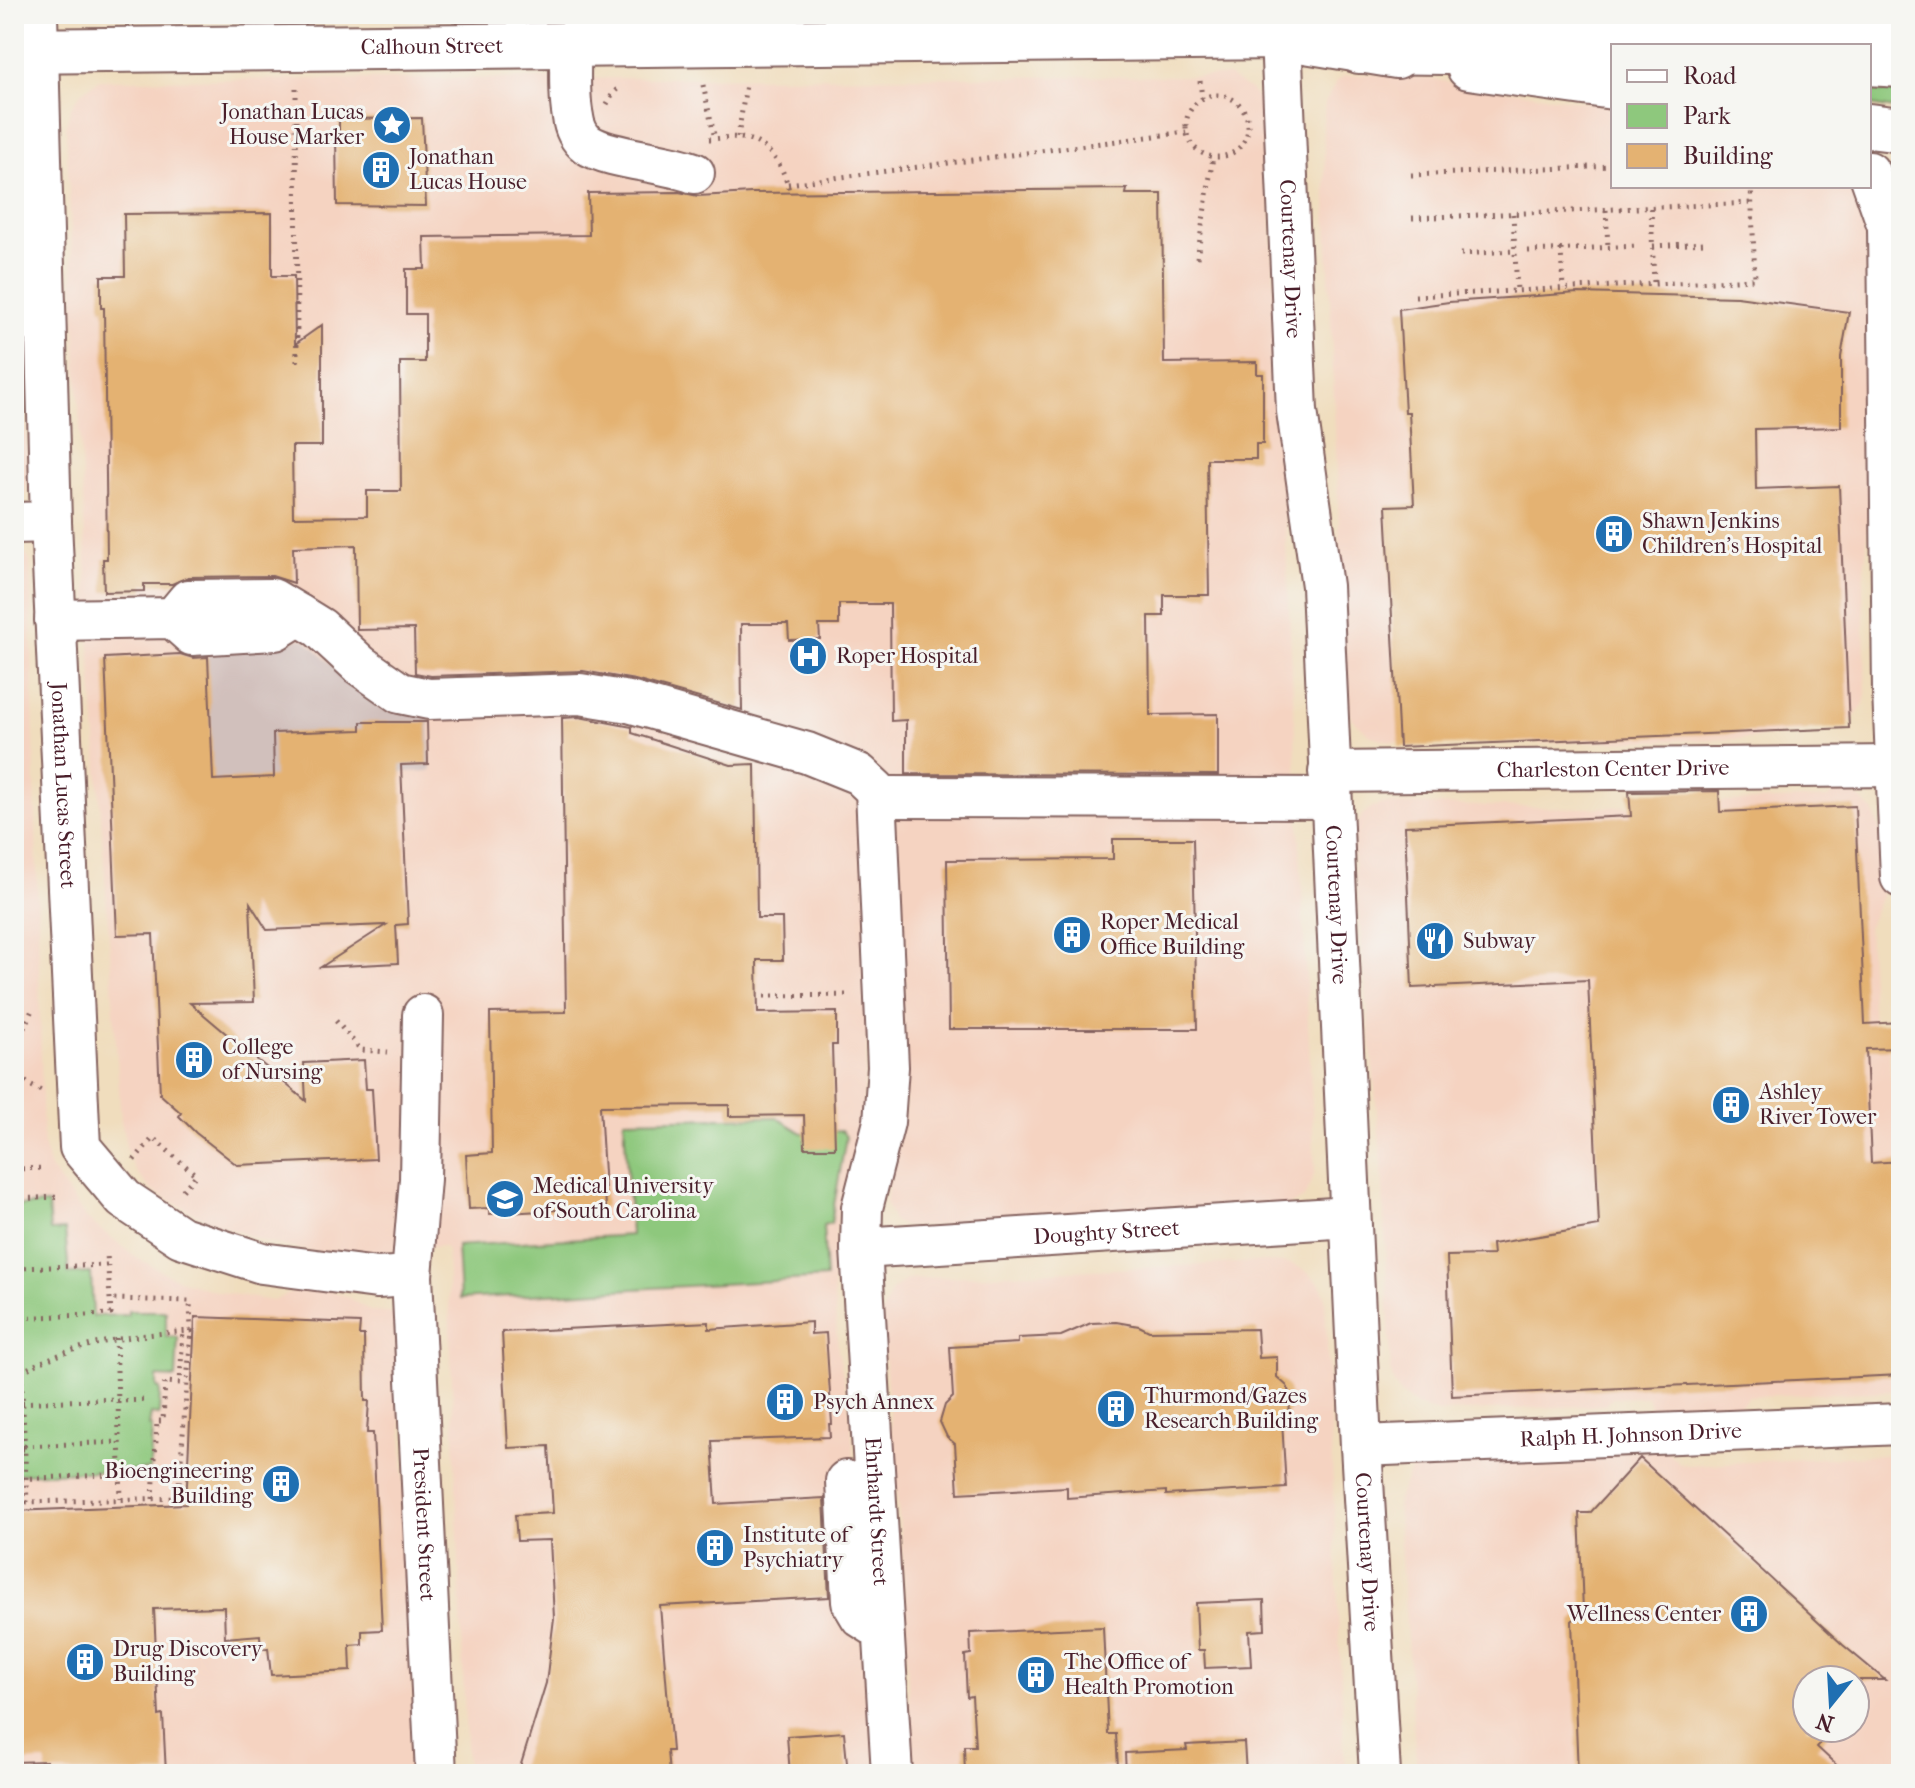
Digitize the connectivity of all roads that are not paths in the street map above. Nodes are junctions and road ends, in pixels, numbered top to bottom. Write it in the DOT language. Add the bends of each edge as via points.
graph roads {
  1 [pos="1694,14"];
  2 [pos="1650,18"];
  3 [pos="1280,22"];
  4 [pos="565,33"];
  5 [pos="1901,33"];
  6 [pos="29,39"];
  7 [pos="1359,51"];
  8 [pos="1611,54"];
  9 [pos="1871,63"];
  10 [pos="1901,65"];
  11 [pos="1611,87"];
  12 [pos="1871,126"];
  13 [pos="1901,130"];
  14 [pos="694,173"];
  15 [pos="1871,175"];
  16 [pos="1895,215"];
  17 [pos="32,522"];
  18 [pos="55,620"];
  19 [pos="1896,766"];
  20 [pos="1330,785"];
  21 [pos="877,797"];
  22 [pos="1901,877"];
  23 [pos="423,1015"];
  24 [pos="1350,1217"];
  25 [pos="861,1248"];
  26 [pos="412,1276"];
  27 [pos="1901,1424"];
  28 [pos="1361,1446"];
  29 [pos="846,1481"];
  30 [pos="883,1631"];
  31 [pos="436,1774"];
  32 [pos="892,1774"];
  33 [pos="1380,1774"];
  1 -- 2 [label="main road"];
  2 -- 3 [label="main road, Calhoun Street"];
  2 -- 5 [label="main road"];
  3 -- 4 [label="main road, Calhoun Street"];
  3 -- 7 [label="main road, Calhoun Street"];
  3 -- 20 [label="street, Courtenay Drive" via="1297,411 1322,586"];
  4 -- 6 [label="main road, Calhoun Street"];
  4 -- 14 [label="street" via="579,136 588,145"];
  6 -- 17 [label="street, Jonathan Lucas Street"];
  7 -- 8 [label="main road"];
  7 -- 11 [label="main road"];
  9 -- 10 [label="main road"];
  12 -- 13 [label="main road"];
  15 -- 16 [label="street"];
  16 -- 19 [label="street"];
  17 -- 18 [label="street, Jonathan Lucas Street"];
  18 -- 21 [label="street" via="173,618 192,635 275,630 299,615 400,693 429,699 580,694 629,702 807,753 859,774"];
  18 -- 26 [label="street, Jonathan Lucas Street" via="80,1147 124,1199 181,1237 262,1263 377,1278"];
  19 -- 20 [label="street, Charleston Center Drive"];
  19 -- 22 [label="street"];
  20 -- 21 [label="street, Charleston Center Drive"];
  20 -- 24 [label="street, Courtenay Drive"];
  21 -- 25 [label="street, Ehrhardt Street" via="888,1067 884,1122 862,1208"];
  23 -- 26 [label="street, President Street"];
  24 -- 25 [label="street, Doughty Street"];
  24 -- 28 [label="street, Courtenay Drive"];
  25 -- 30 [label="street, Ehrhardt Street"];
  26 -- 31 [label="street, President Street"];
  27 -- 28 [label="street, Ralph H. Johnson Drive"];
  28 -- 33 [label="street, Courtenay Drive"];
  29 -- 30 [label="street" via="852,1602 861,1617"];
  30 -- 32 [label="street, Ehrhardt Street"];
}
